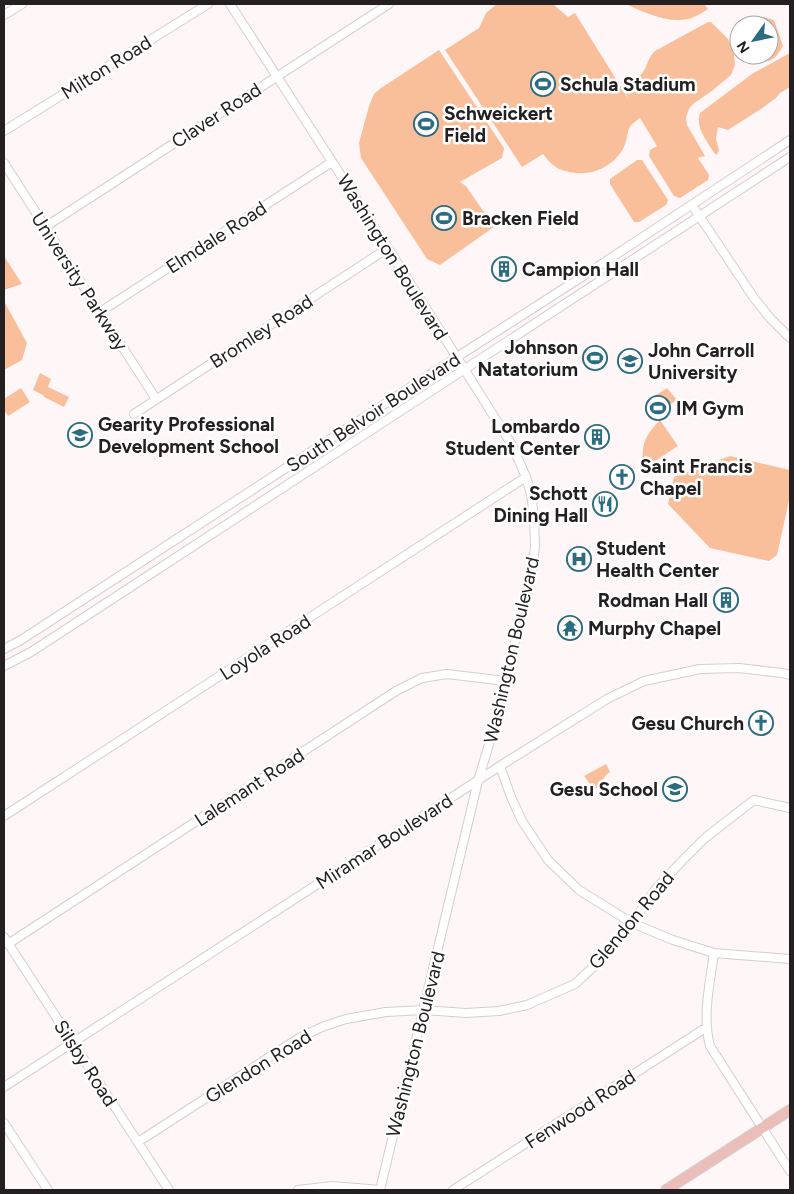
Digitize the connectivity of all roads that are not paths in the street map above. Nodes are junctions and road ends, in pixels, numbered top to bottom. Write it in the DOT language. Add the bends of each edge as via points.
graph roads {
  1 [pos="22,4"];
  2 [pos="208,4"];
  3 [pos="230,4"];
  4 [pos="389,4"];
  5 [pos="4,16"];
  6 [pos="277,76"];
  7 [pos="4,131"];
  8 [pos="790,140"];
  9 [pos="790,157"];
  10 [pos="332,162"];
  11 [pos="4,163"];
  12 [pos="692,205"];
  13 [pos="700,216"];
  14 [pos="45,227"];
  15 [pos="388,248"];
  16 [pos="100,312"];
  17 [pos="790,338"];
  18 [pos="456,357"];
  19 [pos="464,369"];
  20 [pos="156,399"];
  21 [pos="134,414"];
  22 [pos="526,477"];
  23 [pos="168,546"];
  24 [pos="175,558"];
  25 [pos="4,649"];
  26 [pos="4,666"];
  27 [pos="790,675"];
  28 [pos="505,680"];
  29 [pos="500,766"];
  30 [pos="478,781"];
  31 [pos="790,808"];
  32 [pos="4,816"];
  33 [pos="632,923"];
  34 [pos="6,940"];
  35 [pos="714,953"];
  36 [pos="790,959"];
  37 [pos="424,1010"];
  38 [pos="707,1027"];
  39 [pos="73,1042"];
  40 [pos="4,1087"];
  41 [pos="790,1110"];
  42 [pos="4,1123"];
  43 [pos="762,1128"];
  44 [pos="138,1142"];
  45 [pos="790,1171"];
  46 [pos="48,1190"];
  47 [pos="169,1190"];
  48 [pos="298,1190"];
  49 [pos="380,1190"];
  50 [pos="453,1190"];
  51 [pos="666,1190"];
  1 -- 5 [label="street"];
  2 -- 7 [label="street, Milton Road"];
  3 -- 6 [label="street, Washington Boulevard"];
  4 -- 6 [label="street, Claver Road"];
  6 -- 10 [label="street, Washington Boulevard"];
  6 -- 14 [label="street, Claver Road"];
  8 -- 12 [label="street, South Belvoir Boulevard"];
  9 -- 13 [label="street, South Belvoir Boulevard"];
  10 -- 15 [label="street, Washington Boulevard"];
  10 -- 16 [label="street, Elmdale Road"];
  11 -- 14 [label="street, University Parkway"];
  12 -- 13 [label="street"];
  12 -- 18 [label="street, South Belvoir Boulevard"];
  13 -- 17 [label="street" via="754,298"];
  13 -- 19 [label="street, South Belvoir Boulevard"];
  14 -- 16 [label="street, University Parkway"];
  15 -- 18 [label="street, Washington Boulevard"];
  15 -- 20 [label="street, Bromley Road"];
  16 -- 20 [label="street, University Parkway"];
  18 -- 19 [label="street, Washington Boulevard"];
  18 -- 23 [label="street, South Belvoir Boulevard"];
  19 -- 22 [label="street, Washington Boulevard" via="512,445"];
  19 -- 24 [label="street, South Belvoir Boulevard"];
  20 -- 21 [label="street, Bromley Road"];
  22 -- 28 [label="street, Washington Boulevard" via="534,516 535,547 531,580"];
  22 -- 32 [label="street, Loyola Road"];
  23 -- 24 [label="street"];
  23 -- 25 [label="street, South Belvoir Boulevard"];
  24 -- 26 [label="street, South Belvoir Boulevard" via="31,652"];
  27 -- 29 [label="street, Miramar Boulevard" via="739,668 700,669 644,681 607,699"];
  28 -- 30 [label="street, Washington Boulevard"];
  28 -- 34 [label="street, Lalemant Road" via="447,674 422,678 396,691"];
  29 -- 30 [label="street, Miramar Boulevard"];
  29 -- 33 [label="street" via="522,821 548,860 579,890"];
  30 -- 37 [label="street, Washington Boulevard"];
  30 -- 39 [label="street, Miramar Boulevard"];
  31 -- 33 [label="street, Glendon Road" via="754,800 705,838 681,862 654,890"];
  33 -- 35 [label="street"];
  33 -- 37 [label="street, Glendon Road" via="608,954 575,984 527,1005 466,1013"];
  34 -- 39 [label="street, Silsby Road"];
  35 -- 36 [label="street"];
  35 -- 38 [label="street"];
  37 -- 44 [label="street, Glendon Road" via="386,1012 322,1027 299,1038"];
  37 -- 49 [label="street, Washington Boulevard"];
  38 -- 43 [label="street" via="713,1052"];
  38 -- 50 [label="street, Fenwood Road"];
  39 -- 40 [label="street, Miramar Boulevard"];
  39 -- 44 [label="street, Silsby Road"];
  41 -- 43 [label="main road"];
  42 -- 46 [label="street"];
  43 -- 45 [label="street"];
  43 -- 51 [label="main road"];
  44 -- 47 [label="street, Silsby Road"];
  48 -- 49 [label="street" via="332,1186"];
}
